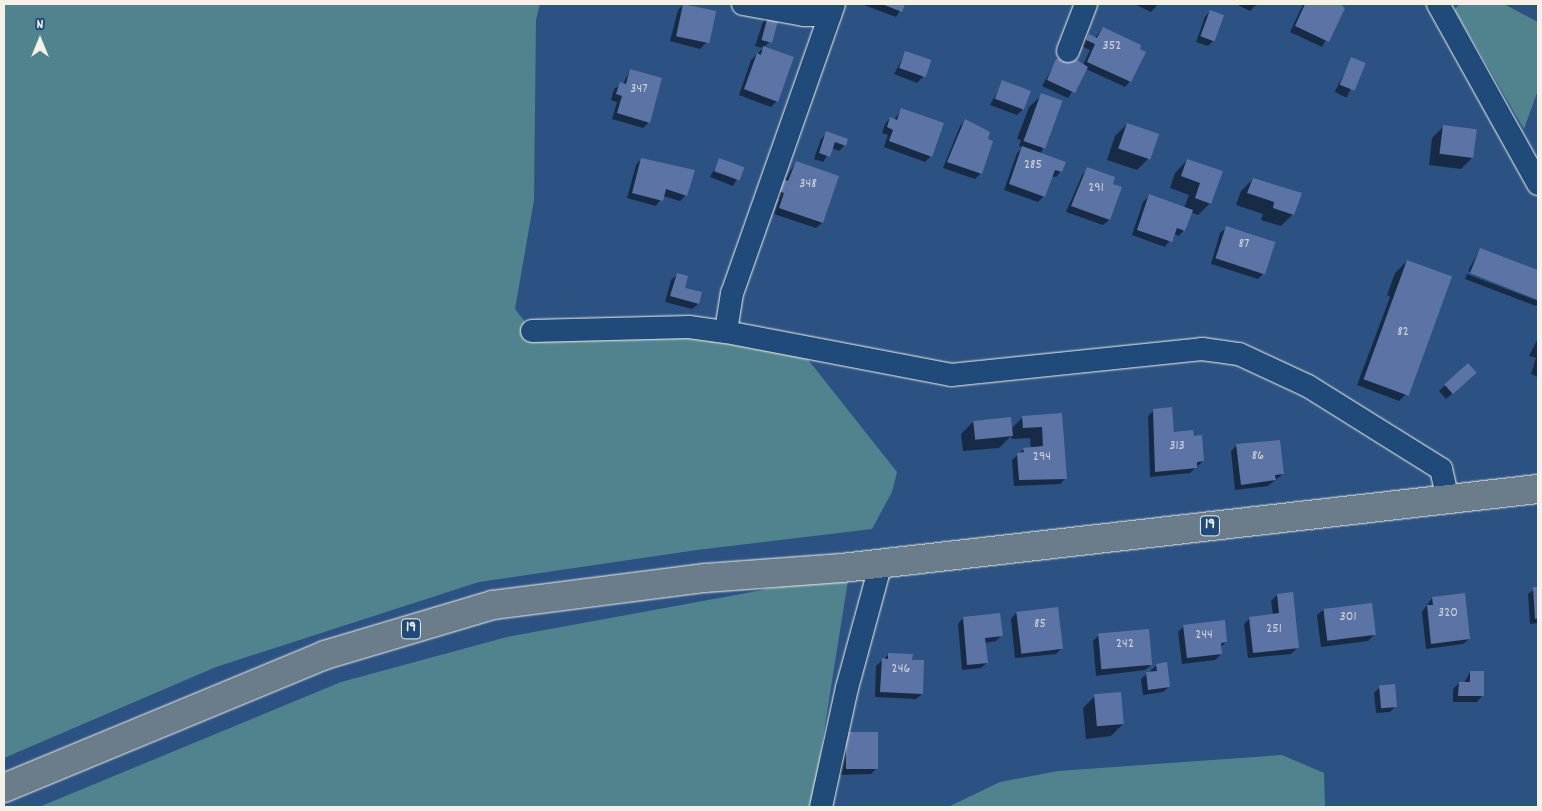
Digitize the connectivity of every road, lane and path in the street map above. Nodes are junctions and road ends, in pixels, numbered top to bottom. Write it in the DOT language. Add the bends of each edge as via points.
graph roads {
  1 [pos="744,4"];
  2 [pos="1086,4"];
  3 [pos="1438,4"];
  4 [pos="832,9"];
  5 [pos="1068,51"];
  6 [pos="1538,184"];
  7 [pos="532,331"];
  8 [pos="726,332"];
  9 [pos="1538,489"];
  10 [pos="1448,500"];
  11 [pos="881,563"];
  12 [pos="4,788"];
  13 [pos="821,807"];
  1 -- 4 [label="street" via="804,15"];
  2 -- 5 [label="street"];
  3 -- 6 [label="street"];
  4 -- 8 [label="street" via="732,294"];
  7 -- 8 [label="street" via="689,327"];
  8 -- 10 [label="street" via="951,375 1202,349 1239,354 1308,386 1441,469"];
  9 -- 10 [label="main road, 19"];
  10 -- 11 [label="main road, 19"];
  11 -- 12 [label="main road, 19" via="705,578 493,605 325,655"];
  11 -- 13 [label="street" via="847,688"];
}
